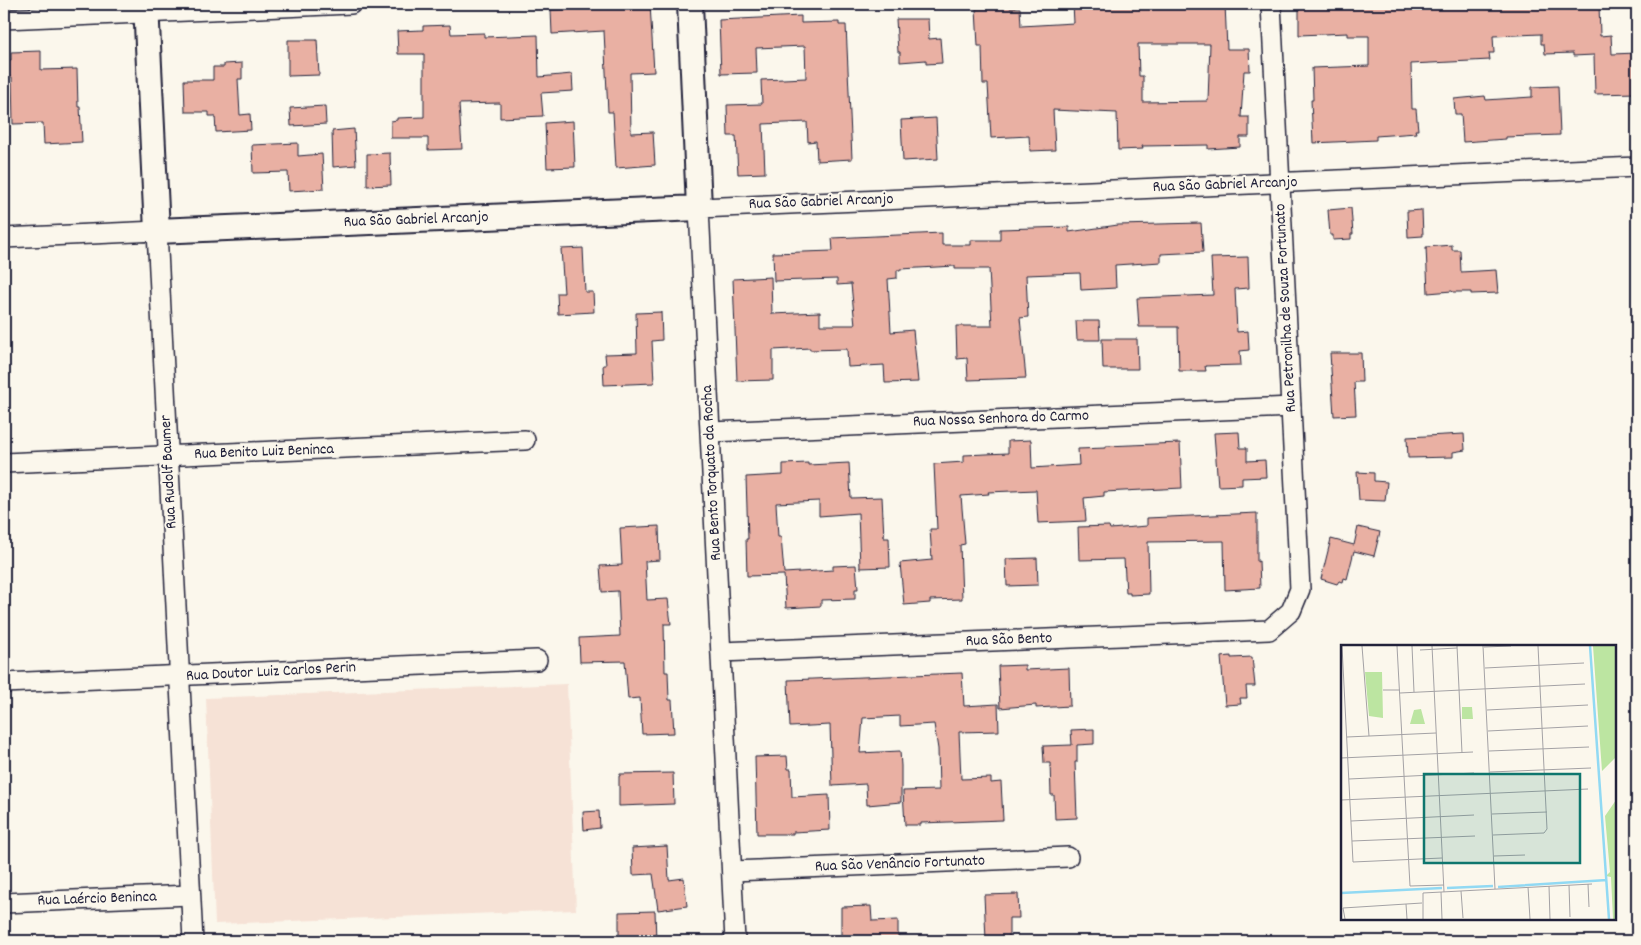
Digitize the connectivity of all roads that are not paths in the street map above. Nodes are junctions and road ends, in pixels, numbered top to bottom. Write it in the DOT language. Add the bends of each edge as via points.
graph roads {
  1 [pos="351,4"];
  2 [pos="690,4"];
  3 [pos="1271,4"];
  4 [pos="146,8"];
  5 [pos="4,19"];
  6 [pos="1637,167"];
  7 [pos="1280,182"];
  8 [pos="700,208"];
  9 [pos="157,231"];
  10 [pos="4,238"];
  11 [pos="1291,407"];
  12 [pos="710,432"];
  13 [pos="525,440"];
  14 [pos="168,456"];
  15 [pos="4,463"];
  16 [pos="1291,612"];
  17 [pos="721,652"];
  18 [pos="537,660"];
  19 [pos="179,676"];
  20 [pos="4,683"];
  21 [pos="1068,857"];
  22 [pos="732,871"];
  23 [pos="190,895"];
  24 [pos="4,903"];
  25 [pos="193,941"];
  26 [pos="735,941"];
  1 -- 4 [label="street"];
  2 -- 8 [label="street, Rua Bento Torquato da Rocha"];
  3 -- 7 [label="street, Rua Petronilha de Souza Fortunato"];
  4 -- 5 [label="street"];
  4 -- 9 [label="street, Rua Rudolf Baumer"];
  6 -- 7 [label="street, Rua São Gabriel Arcanjo"];
  7 -- 8 [label="street, Rua São Gabriel Arcanjo"];
  7 -- 11 [label="street, Rua Petronilha de Souza Fortunato"];
  8 -- 9 [label="street, Rua São Gabriel Arcanjo"];
  8 -- 12 [label="street, Rua Bento Torquato da Rocha"];
  9 -- 10 [label="street, Rua São Gabriel Arcanjo"];
  9 -- 14 [label="street, Rua Rudolf Baumer"];
  11 -- 12 [label="street, Rua Nossa Senhora do Carmo"];
  11 -- 16 [label="street, Rua Petronilha de Souza Fortunato" via="1300,589"];
  12 -- 17 [label="street, Rua Bento Torquato da Rocha"];
  13 -- 14 [label="street, Rua Benito Luiz Beninca"];
  14 -- 15 [label="street, Rua Benito Luiz Beninca"];
  14 -- 19 [label="street, Rua Rudolf Baumer"];
  16 -- 17 [label="street, Rua São Bento" via="1269,630"];
  17 -- 22 [label="street, Rua Bento Torquato da Rocha"];
  18 -- 19 [label="street, Rua Doutor Luiz Carlos Perin"];
  19 -- 20 [label="street, Rua Doutor Luiz Carlos Perin"];
  19 -- 23 [label="street, Rua Rudolf Baumer"];
  21 -- 22 [label="street, Rua São Venâncio Fortunato"];
  22 -- 26 [label="street, Rua Bento Torquato da Rocha"];
  23 -- 24 [label="street, Rua Laércio Beninca"];
  23 -- 25 [label="street, Rua Rudolf Baumer"];
}
